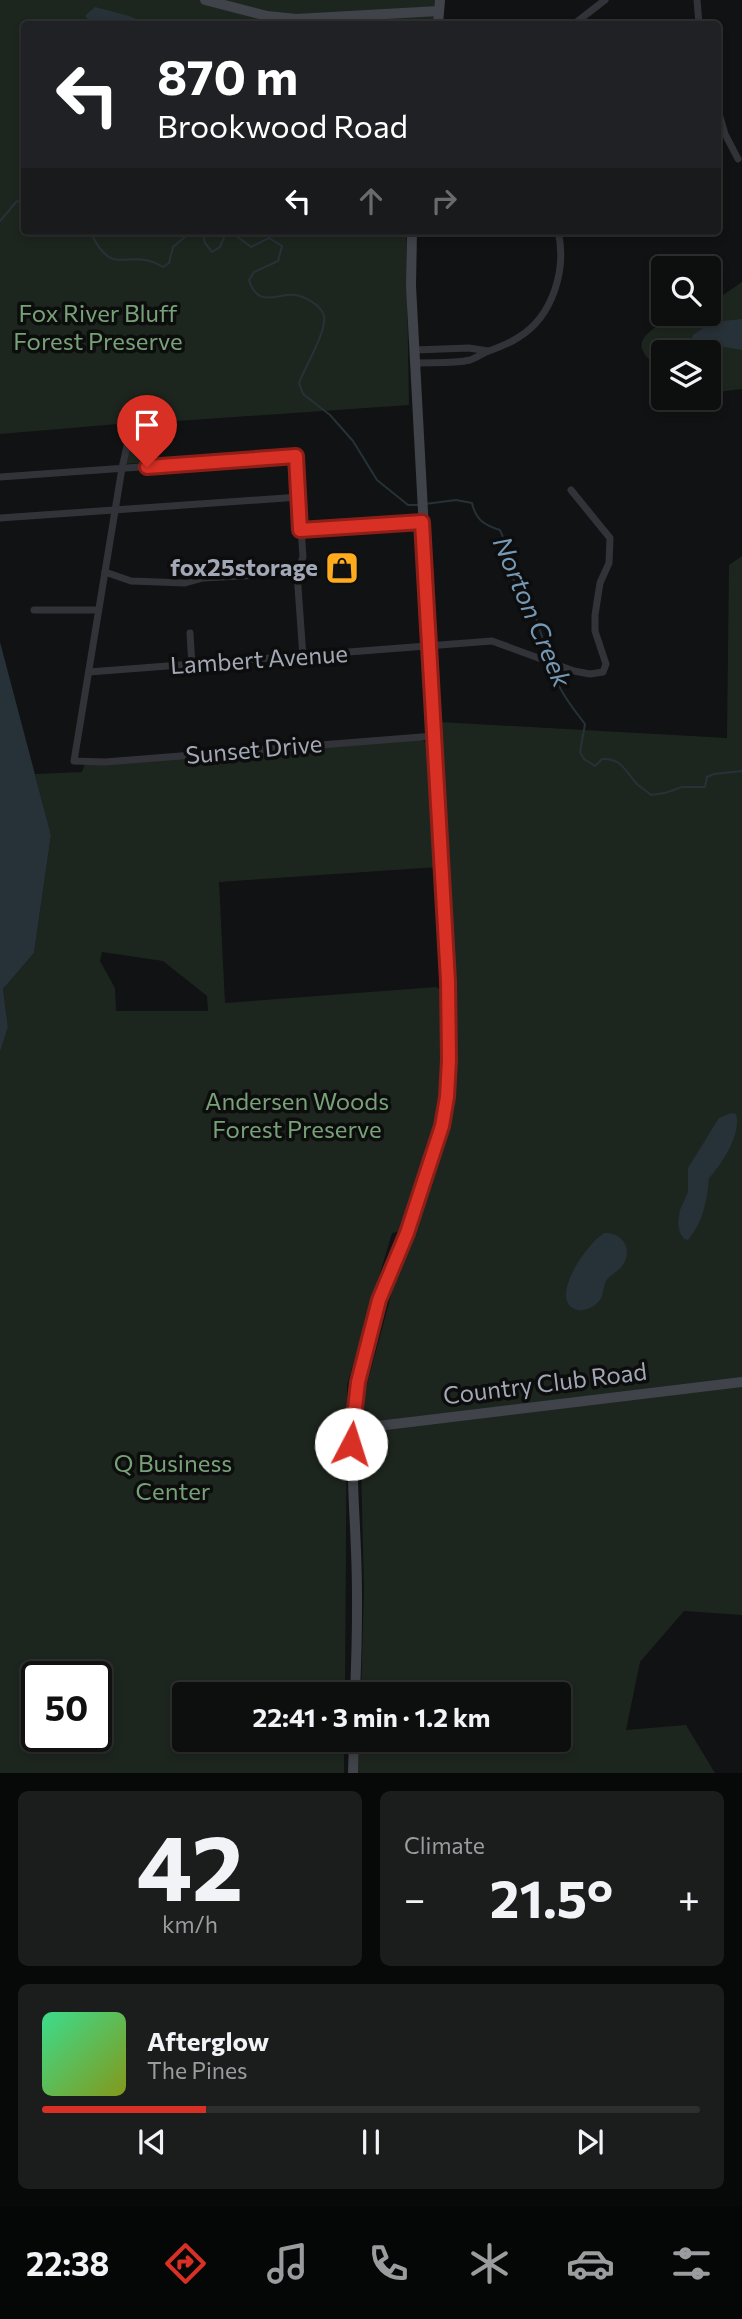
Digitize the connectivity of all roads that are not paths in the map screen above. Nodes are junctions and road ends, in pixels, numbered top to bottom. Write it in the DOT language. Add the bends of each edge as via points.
graph roads {
  1 [pos="205,0"];
  2 [pos="605,0"];
  3 [pos="697,0"];
  4 [pos="440,6"];
  5 [pos="578,21"];
  6 [pos="699,21"];
  7 [pos="721,120"];
  8 [pos="738,159"];
  9 [pos="412,235"];
  10 [pos="559,235"];
  11 [pos="415,350"];
  12 [pos="489,351"];
  13 [pos="415,363"];
  14 [pos="135,411"];
  15 [pos="122,468"];
  16 [pos="0,477"];
  17 [pos="571,490"];
  18 [pos="299,497"];
  19 [pos="115,509"];
  20 [pos="422,517"];
  21 [pos="0,518"];
  22 [pos="300,530"];
  23 [pos="105,572"];
  24 [pos="297,573"];
  25 [pos="34,610"];
  26 [pos="98,610"];
  27 [pos="190,633"];
  28 [pos="429,647"];
  29 [pos="303,657"];
  30 [pos="192,666"];
  31 [pos="89,672"];
  32 [pos="434,736"];
  33 [pos="742,1382"];
  34 [pos="353,1429"];
  35 [pos="355,1682"];
  36 [pos="354,1752"];
  37 [pos="353,1773"];
  1 -- 4 [label="main road" via="296,19"];
  2 -- 5 [label="street"];
  3 -- 6 [label="street"];
  7 -- 8 [label="street"];
  9 -- 11 [label="main road"];
  10 -- 12 [label="street" via="558,282 545,309 521,336"];
  11 -- 12 [label="street"];
  11 -- 13 [label="main road"];
  12 -- 13 [label="street" via="470,360"];
  13 -- 20 [label="main road"];
  14 -- 15 [label="street"];
  15 -- 16 [label="street"];
  15 -- 18 [label="street" via="296,456"];
  15 -- 19 [label="street"];
  17 -- 28 [label="street, Lambert Avenue" via="610,538 610,563 600,583 595,615 595,631 606,664 603,672 574,671 492,641"];
  18 -- 19 [label="street"];
  18 -- 22 [label="street"];
  19 -- 21 [label="street"];
  19 -- 23 [label="street"];
  20 -- 22 [label="street"];
  20 -- 28 [label="main road"];
  22 -- 24 [label="street" via="303,557"];
  23 -- 24 [label="street" via="131,581 185,583"];
  23 -- 26 [label="street"];
  24 -- 29 [label="street"];
  25 -- 26 [label="street"];
  26 -- 31 [label="street"];
  27 -- 30 [label="street"];
  28 -- 29 [label="street, Lambert Avenue"];
  28 -- 32 [label="main road"];
  29 -- 30 [label="street, Lambert Avenue"];
  30 -- 31 [label="street, Lambert Avenue"];
  31 -- 32 [label="street, Sunset Drive" via="74,761"];
  32 -- 34 [label="main road" via="450,1034 447,1097 433,1157 379,1300 362,1360"];
  33 -- 34 [label="main road, Country Club Road"];
  34 -- 35 [label="main road"];
  36 -- 37 [label="main road"];
}
